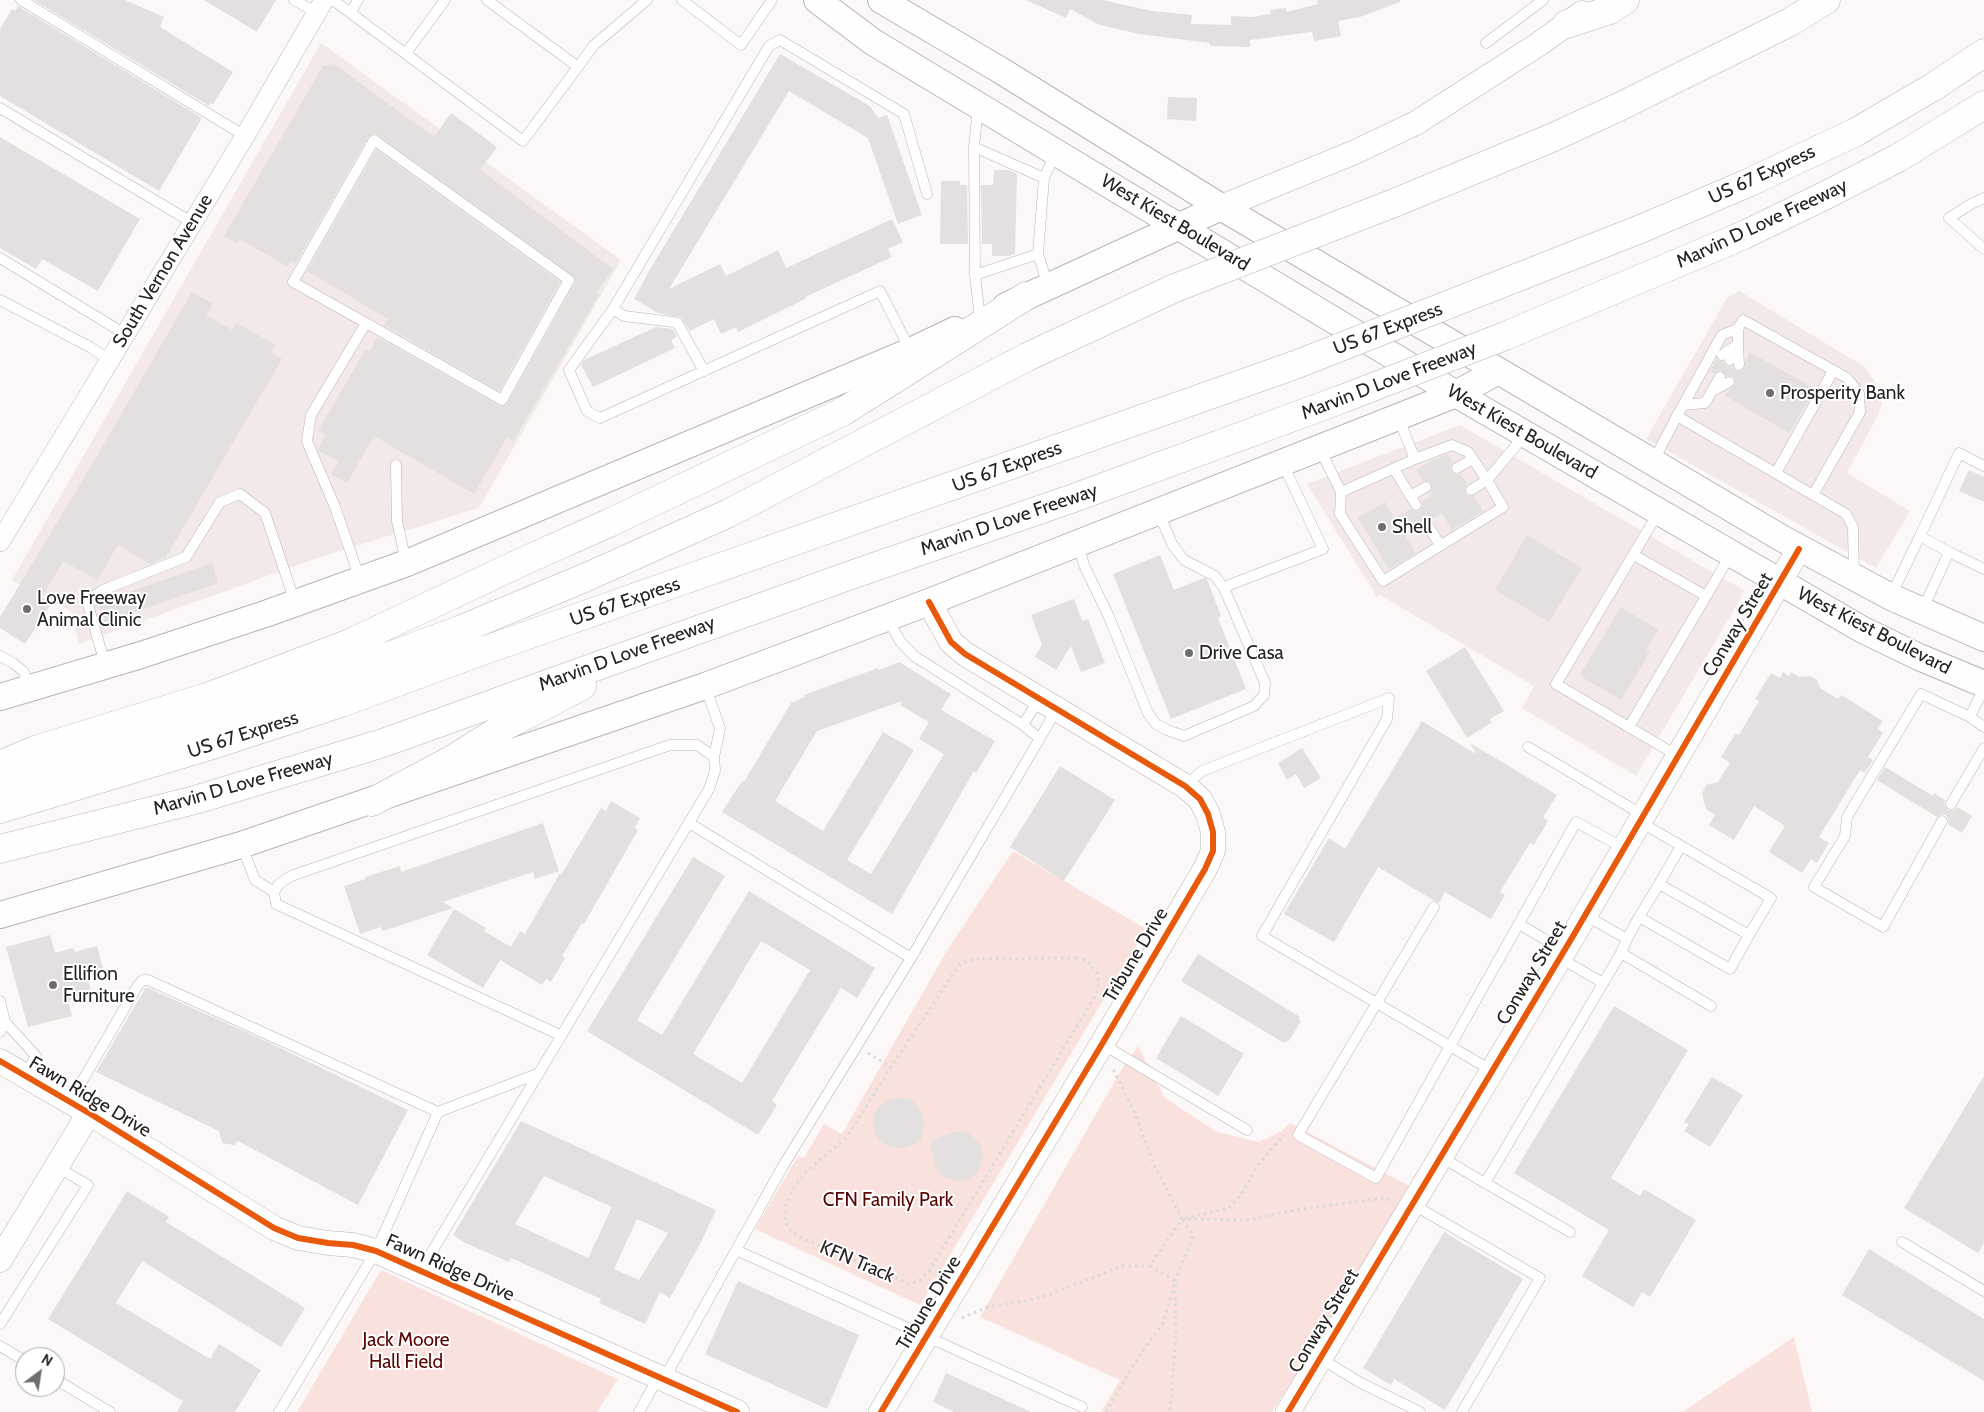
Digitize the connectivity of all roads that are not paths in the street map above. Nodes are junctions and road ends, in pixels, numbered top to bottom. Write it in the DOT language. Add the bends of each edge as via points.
graph roads {
  1 [pos="21,0"];
  2 [pos="294,0"];
  3 [pos="334,0"];
  4 [pos="358,0"];
  5 [pos="445,0"];
  6 [pos="487,0"];
  7 [pos="647,0"];
  8 [pos="682,0"];
  9 [pos="772,0"];
  10 [pos="817,0"];
  11 [pos="881,0"];
  12 [pos="1543,0"];
  13 [pos="1600,0"];
  14 [pos="1625,0"];
  15 [pos="1826,0"];
  16 [pos="320,6"];
  17 [pos="351,12"];
  18 [pos="1567,24"];
  19 [pos="1486,43"];
  20 [pos="1984,53"];
  21 [pos="406,54"];
  22 [pos="578,67"];
  23 [pos="1000,70"];
  24 [pos="978,105"];
  25 [pos="1984,105"];
  26 [pos="0,108"];
  27 [pos="245,136"];
  28 [pos="974,147"];
  29 [pos="1056,152"];
  30 [pos="1044,178"];
  31 [pos="927,194"];
  32 [pos="1984,198"];
  33 [pos="1222,207"];
  34 [pos="193,222"];
  35 [pos="1179,226"];
  36 [pos="1984,249"];
  37 [pos="1038,254"];
  38 [pos="0,258"];
  39 [pos="975,275"];
  40 [pos="1037,291"];
  41 [pos="0,300"];
  42 [pos="613,309"];
  43 [pos="980,318"];
  44 [pos="366,323"];
  45 [pos="1738,329"];
  46 [pos="125,334"];
  47 [pos="911,350"];
  48 [pos="109,360"];
  49 [pos="1730,360"];
  50 [pos="704,371"];
  51 [pos="1498,371"];
  52 [pos="1833,371"];
  53 [pos="1712,392"];
  54 [pos="1456,394"];
  55 [pos="1683,405"];
  56 [pos="1677,416"];
  57 [pos="1398,417"];
  58 [pos="1525,435"];
  59 [pos="1320,448"];
  60 [pos="1473,459"];
  61 [pos="1416,460"];
  62 [pos="1283,463"];
  63 [pos="1653,463"];
  64 [pos="396,465"];
  65 [pos="1984,466"];
  66 [pos="1457,468"];
  67 [pos="1394,469"];
  68 [pos="1776,473"];
  69 [pos="1487,480"];
  70 [pos="1426,486"];
  71 [pos="1471,490"];
  72 [pos="1341,492"];
  73 [pos="1812,495"];
  74 [pos="1634,498"];
  75 [pos="1159,512"];
  76 [pos="1659,512"];
  77 [pos="1426,523"];
  78 [pos="1920,536"];
  79 [pos="0,542"];
  80 [pos="1078,544"];
  81 [pos="1440,546"];
  82 [pos="1799,549"];
  83 [pos="1949,552"];
  84 [pos="1731,554"];
  85 [pos="1634,555"];
  86 [pos="407,564"];
  87 [pos="1984,569"];
  88 [pos="1854,578"];
  89 [pos="360,580"];
  90 [pos="1781,583"];
  91 [pos="1224,588"];
  92 [pos="1706,596"];
  93 [pos="1891,597"];
  94 [pos="929,602"];
  95 [pos="296,603"];
  96 [pos="1922,612"];
  97 [pos="887,618"];
  98 [pos="1984,638"];
  99 [pos="657,643"];
  100 [pos="0,656"];
  101 [pos="106,666"];
  102 [pos="1984,684"];
  103 [pos="705,686"];
  104 [pos="1984,688"];
  105 [pos="28,689"];
  106 [pos="0,697"];
  107 [pos="1048,704"];
  108 [pos="1970,717"];
  109 [pos="1023,725"];
  110 [pos="1984,726"];
  111 [pos="1629,727"];
  112 [pos="1040,739"];
  113 [pos="1528,747"];
  114 [pos="1984,748"];
  115 [pos="1678,756"];
  116 [pos="714,757"];
  117 [pos="0,765"];
  118 [pos="0,780"];
  119 [pos="1185,786"];
  120 [pos="372,802"];
  121 [pos="1952,804"];
  122 [pos="0,808"];
  123 [pos="1641,818"];
  124 [pos="1942,821"];
  125 [pos="688,823"];
  126 [pos="241,845"];
  127 [pos="1681,846"];
  128 [pos="1624,848"];
  129 [pos="0,849"];
  130 [pos="1658,884"];
  131 [pos="274,892"];
  132 [pos="1434,907"];
  133 [pos="0,915"];
  134 [pos="1585,915"];
  135 [pos="1639,917"];
  136 [pos="1519,924"];
  137 [pos="1750,935"];
  138 [pos="1627,939"];
  139 [pos="1621,952"];
  140 [pos="1561,954"];
  141 [pos="911,958"];
  142 [pos="1603,982"];
  143 [pos="0,1001"];
  144 [pos="1376,1003"];
  145 [pos="1711,1006"];
  146 [pos="5,1022"];
  147 [pos="0,1032"];
  148 [pos="560,1036"];
  149 [pos="1450,1046"];
  150 [pos="1108,1047"];
  151 [pos="0,1061"];
  152 [pos="1492,1070"];
  153 [pos="537,1074"];
  154 [pos="25,1076"];
  155 [pos="80,1108"];
  156 [pos="438,1112"];
  157 [pos="1247,1130"];
  158 [pos="1440,1156"];
  159 [pos="57,1167"];
  160 [pos="1485,1183"];
  161 [pos="1402,1202"];
  162 [pos="1570,1232"];
  163 [pos="1902,1242"];
  164 [pos="736,1250"];
  165 [pos="376,1251"];
  166 [pos="0,1260"];
  167 [pos="421,1270"];
  168 [pos="1984,1291"];
  169 [pos="0,1324"];
  170 [pos="934,1341"];
  171 [pos="0,1346"];
  172 [pos="15,1355"];
  173 [pos="1320,1358"];
  174 [pos="661,1378"];
  175 [pos="65,1385"];
  176 [pos="1082,1407"];
  177 [pos="110,1412"];
  178 [pos="279,1412"];
  179 [pos="639,1412"];
  180 [pos="737,1412"];
  181 [pos="881,1412"];
  182 [pos="1288,1412"];
  183 [pos="1420,1412"];
  184 [pos="1462,1412"];
  1 -- 27 [label="lane"];
  2 -- 16 [label="lane"];
  3 -- 17 [label="lane"];
  4 -- 17 [label="lane"];
  5 -- 21 [label="lane"];
  6 -- 22 [label="lane"];
  7 -- 22 [label="lane" via="594,45"];
  8 -- 9 [label="lane" via="741,44"];
  10 -- 24 [label="main road, West Kiest Boulevard" via="873,42"];
  11 -- 23 [label="main road, West Kiest Boulevard"];
  12 -- 19 [label="lane"];
  13 -- 18 [label="street"];
  14 -- 18 [label="highway" via="1610,10"];
  15 -- 118 [label="highway, bridge" via="1790,22 1549,139 1175,288 1027,357 729,512 589,576 462,629 317,683 204,721"];
  16 -- 27 [label="street, South Vernon Avenue"];
  17 -- 21 [label="lane"];
  18 -- 33 [label="street" via="1416,123"];
  20 -- 122 [label="highway, US 67 Express, bridge" via="1856,132 1757,179 1642,228 1295,364 341,703"];
  21 -- 22 [label="lane" via="524,141"];
  23 -- 24 [label="main road"];
  23 -- 33 [label="main road, West Kiest Boulevard"];
  24 -- 28 [label="lane"];
  24 -- 29 [label="main road, West Kiest Boulevard"];
  25 -- 99 [label="highway, Marvin D Love Freeway, bridge" via="1898,158 1744,235 1505,336 1071,500"];
  26 -- 34 [label="lane"];
  27 -- 34 [label="street, South Vernon Avenue"];
  28 -- 30 [label="lane"];
  28 -- 39 [label="lane"];
  29 -- 30 [label="lane"];
  29 -- 35 [label="main road, West Kiest Boulevard"];
  30 -- 37 [label="lane"];
  31 -- 42 [label="lane" via="904,114 780,40 769,46"];
  32 -- 36 [label="lane" via="1949,218"];
  33 -- 35 [label="main road"];
  33 -- 51 [label="main road, West Kiest Boulevard"];
  34 -- 46 [label="street, South Vernon Avenue"];
  35 -- 40 [label="main road"];
  35 -- 54 [label="main road, West Kiest Boulevard"];
  37 -- 39 [label="lane"];
  37 -- 40 [label="lane"];
  38 -- 46 [label="lane"];
  39 -- 43 [label="lane"];
  40 -- 43 [label="main road"];
  40 -- 117 [label="highway" via="844,411 350,644 207,697 35,750"];
  41 -- 48 [label="lane"];
  42 -- 50 [label="lane" via="624,316 678,324"];
  42 -- 50 [label="lane" via="570,370 587,412 600,418"];
  43 -- 47 [label="main road"];
  44 -- 44 [label="lane" via="293,282 374,140 569,280 502,400"];
  44 -- 89 [label="lane" via="311,415 307,441 335,507"];
  45 -- 49 [label="lane" via="1738,345"];
  45 -- 52 [label="lane" via="1743,320"];
  45 -- 55 [label="lane" via="1722,335"];
  46 -- 48 [label="street, South Vernon Avenue"];
  47 -- 50 [label="lane" via="880,291"];
  47 -- 86 [label="main road"];
  48 -- 79 [label="street, South Vernon Avenue"];
  51 -- 54 [label="main road, Marvin D Love Freeway"];
  51 -- 63 [label="main road, West Kiest Boulevard"];
  52 -- 68 [label="lane"];
  52 -- 73 [label="lane" via="1847,378 1859,393 1860,412"];
  53 -- 53 [label="lane" via="1720,377"];
  53 -- 55 [label="lane" via="1705,403"];
  54 -- 57 [label="main road, Marvin D Love Freeway"];
  54 -- 58 [label="main road, West Kiest Boulevard"];
  55 -- 56 [label="lane"];
  56 -- 63 [label="lane"];
  56 -- 68 [label="lane"];
  57 -- 59 [label="main road, Marvin D Love Freeway"];
  57 -- 61 [label="lane"];
  58 -- 69 [label="lane"];
  58 -- 74 [label="main road, West Kiest Boulevard"];
  59 -- 62 [label="main road, Marvin D Love Freeway"];
  59 -- 72 [label="lane"];
  60 -- 61 [label="lane" via="1468,452 1452,445"];
  60 -- 66 [label="lane"];
  60 -- 69 [label="lane"];
  61 -- 67 [label="lane"];
  62 -- 75 [label="main road, Marvin D Love Freeway"];
  62 -- 91 [label="lane" via="1323,549"];
  63 -- 74 [label="main road"];
  63 -- 82 [label="main road, West Kiest Boulevard"];
  64 -- 86 [label="lane" via="396,521"];
  65 -- 78 [label="lane" via="1959,453"];
  67 -- 70 [label="lane" via="1413,501"];
  67 -- 72 [label="lane"];
  68 -- 73 [label="lane"];
  69 -- 71 [label="lane"];
  69 -- 81 [label="lane" via="1503,507"];
  72 -- 81 [label="lane" via="1340,514 1383,581"];
  73 -- 88 [label="lane" via="1846,514 1853,526"];
  74 -- 76 [label="main road, West Kiest Boulevard"];
  75 -- 80 [label="main road, Marvin D Love Freeway"];
  75 -- 91 [label="lane" via="1172,544 1184,560 1215,576"];
  76 -- 84 [label="main road, West Kiest Boulevard"];
  76 -- 85 [label="lane"];
  77 -- 81 [label="lane"];
  78 -- 83 [label="lane"];
  78 -- 93 [label="lane"];
  80 -- 91 [label="lane" via="1148,713 1156,724 1184,736 1254,706 1264,695 1266,683"];
  80 -- 94 [label="main road, Marvin D Love Freeway"];
  82 -- 88 [label="main road, West Kiest Boulevard"];
  82 -- 90 [label="street, Conway Street"];
  83 -- 87 [label="lane"];
  83 -- 96 [label="lane"];
  84 -- 90 [label="main road, West Kiest Boulevard"];
  84 -- 92 [label="lane"];
  85 -- 92 [label="lane"];
  85 -- 111 [label="lane" via="1556,684"];
  86 -- 89 [label="main road"];
  88 -- 93 [label="main road, West Kiest Boulevard"];
  89 -- 95 [label="main road"];
  90 -- 102 [label="main road, West Kiest Boulevard" via="1863,630"];
  90 -- 115 [label="street, Conway Street"];
  92 -- 111 [label="lane"];
  93 -- 96 [label="main road, West Kiest Boulevard"];
  94 -- 97 [label="main road, Marvin D Love Freeway"];
  94 -- 107 [label="street, Tribune Drive" via="951,642 982,665"];
  95 -- 101 [label="main road"];
  95 -- 101 [label="lane" via="265,513 240,494 220,502 186,557 103,590 87,601"];
  96 -- 98 [label="main road, West Kiest Boulevard"];
  97 -- 103 [label="main road, Marvin D Love Freeway"];
  97 -- 109 [label="lane" via="900,641 914,656"];
  99 -- 120 [label="highway"];
  99 -- 129 [label="highway, Marvin D Love Freeway" via="383,744 195,800"];
  100 -- 105 [label="lane" via="24,672"];
  101 -- 105 [label="main road"];
  103 -- 116 [label="lane" via="720,728"];
  103 -- 120 [label="main road, Marvin D Love Freeway"];
  104 -- 108 [label="lane"];
  105 -- 106 [label="main road"];
  107 -- 109 [label="lane"];
  107 -- 112 [label="lane"];
  107 -- 119 [label="street, Tribune Drive"];
  108 -- 110 [label="lane"];
  108 -- 124 [label="lane" via="1921,694 1848,817 1845,836 1814,887 1883,927"];
  109 -- 112 [label="lane"];
  111 -- 115 [label="lane"];
  112 -- 141 [label="lane"];
  113 -- 123 [label="lane"];
  114 -- 121 [label="lane"];
  115 -- 123 [label="street, Conway Street"];
  116 -- 125 [label="lane" via="716,771 709,789"];
  116 -- 131 [label="lane" via="697,745 670,745 291,876"];
  119 -- 144 [label="lane" via="1202,771 1389,698 1386,719 1262,936"];
  119 -- 150 [label="street, Tribune Drive" via="1200,799 1208,814 1213,832 1212,851"];
  120 -- 126 [label="main road, Marvin D Love Freeway"];
  123 -- 127 [label="lane"];
  123 -- 128 [label="street, Conway Street"];
  125 -- 141 [label="lane"];
  125 -- 148 [label="lane"];
  126 -- 131 [label="lane" via="256,880"];
  126 -- 133 [label="main road, Marvin D Love Freeway"];
  127 -- 130 [label="lane"];
  127 -- 137 [label="lane" via="1770,898"];
  128 -- 134 [label="street, Conway Street"];
  128 -- 136 [label="lane" via="1576,822"];
  130 -- 135 [label="lane"];
  130 -- 137 [label="lane"];
  131 -- 148 [label="lane" via="276,904"];
  132 -- 144 [label="lane"];
  134 -- 138 [label="lane"];
  134 -- 140 [label="street, Conway Street"];
  135 -- 137 [label="lane" via="1730,969"];
  135 -- 138 [label="lane"];
  136 -- 140 [label="lane"];
  136 -- 149 [label="lane"];
  138 -- 139 [label="lane"];
  139 -- 142 [label="lane"];
  139 -- 145 [label="lane"];
  140 -- 142 [label="lane"];
  140 -- 152 [label="street, Conway Street"];
  141 -- 164 [label="lane" via="783,1166"];
  142 -- 160 [label="lane"];
  143 -- 146 [label="lane"];
  144 -- 149 [label="lane"];
  144 -- 149 [label="lane" via="1298,1135 1376,1178"];
  146 -- 147 [label="lane"];
  146 -- 154 [label="lane" via="36,1056"];
  148 -- 153 [label="lane"];
  149 -- 152 [label="lane"];
  150 -- 157 [label="lane"];
  150 -- 170 [label="street, Tribune Drive"];
  151 -- 154 [label="street, Fawn Ridge Drive"];
  152 -- 158 [label="street, Conway Street"];
  153 -- 156 [label="lane"];
  153 -- 167 [label="lane"];
  154 -- 155 [label="street, Fawn Ridge Drive"];
  155 -- 156 [label="lane" via="138,985 148,980"];
  155 -- 159 [label="street"];
  155 -- 165 [label="street, Fawn Ridge Drive" via="274,1228 298,1238"];
  156 -- 165 [label="lane"];
  158 -- 160 [label="lane"];
  158 -- 161 [label="street, Conway Street"];
  159 -- 166 [label="street"];
  159 -- 169 [label="lane" via="88,1186"];
  160 -- 162 [label="lane"];
  161 -- 173 [label="street, Conway Street"];
  161 -- 184 [label="lane" via="1540,1278"];
  163 -- 168 [label="lane"];
  164 -- 170 [label="lane"];
  164 -- 174 [label="lane"];
  165 -- 167 [label="street, Fawn Ridge Drive"];
  165 -- 178 [label="lane"];
  167 -- 174 [label="street, Fawn Ridge Drive"];
  170 -- 176 [label="lane"];
  170 -- 181 [label="street, Tribune Drive"];
  171 -- 172 [label="lane"];
  173 -- 182 [label="street, Conway Street"];
  173 -- 183 [label="lane" via="1359,1382"];
  174 -- 179 [label="lane"];
  174 -- 180 [label="street, Fawn Ridge Drive"];
  175 -- 177 [label="lane"];
}
